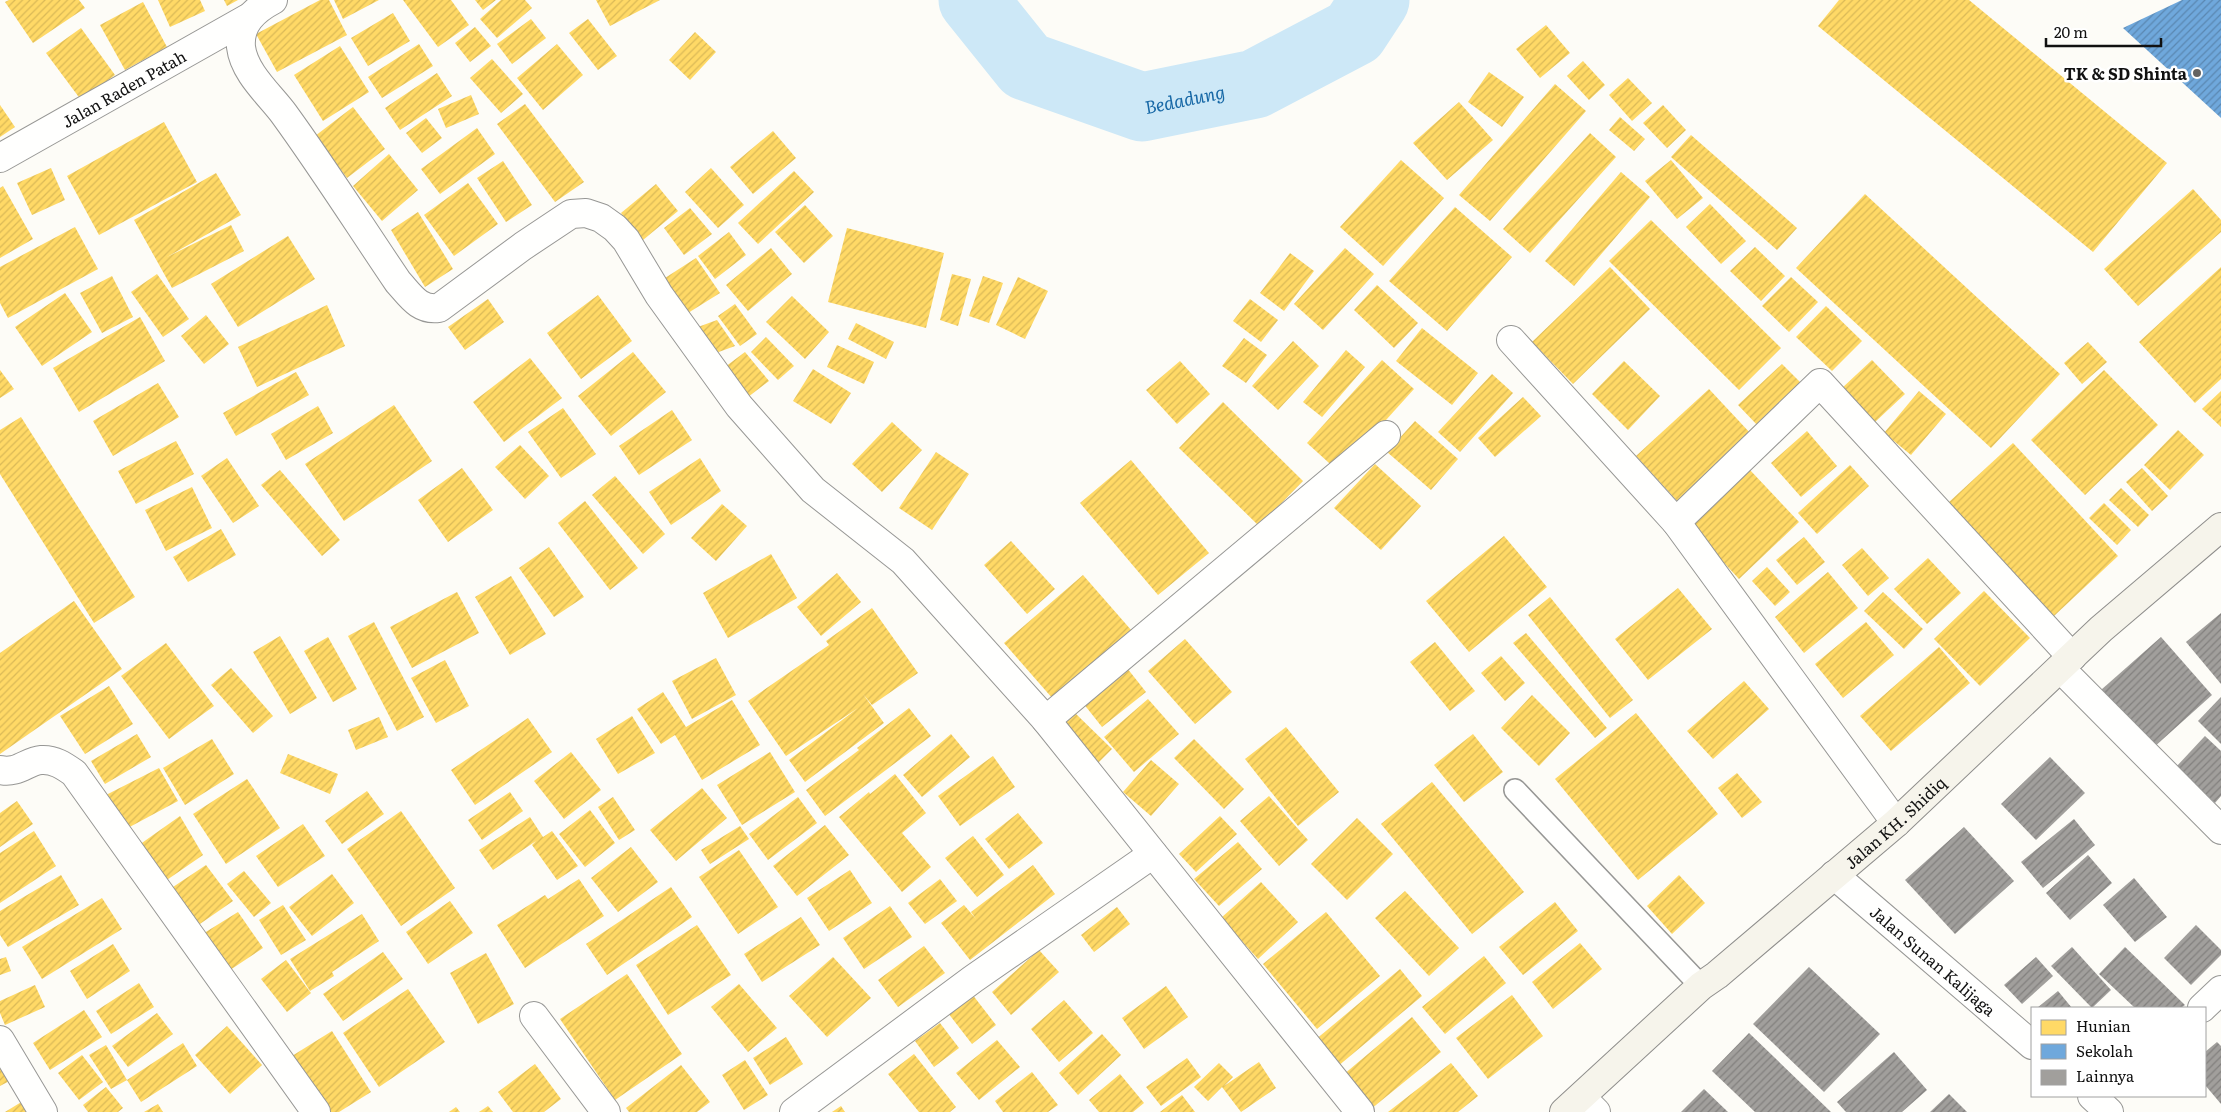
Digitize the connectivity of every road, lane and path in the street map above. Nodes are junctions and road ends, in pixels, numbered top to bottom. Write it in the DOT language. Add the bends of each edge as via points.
graph roads {
  1 [pos="272,0"];
  2 [pos="248,18"];
  3 [pos="0,158"];
  4 [pos="1510,340"];
  5 [pos="1386,435"];
  6 [pos="1676,522"];
  7 [pos="2221,527"];
  8 [pos="2066,663"];
  9 [pos="1046,720"];
  10 [pos="0,770"];
  11 [pos="1515,790"];
  12 [pos="1896,823"];
  13 [pos="2221,830"];
  14 [pos="1154,854"];
  15 [pos="1834,875"];
  16 [pos="1701,986"];
  17 [pos="2221,990"];
  18 [pos="2203,1007"];
  19 [pos="534,1016"];
  20 [pos="0,1040"];
  21 [pos="2031,1044"];
  22 [pos="1581,1107"];
  23 [pos="43,1112"];
  24 [pos="316,1112"];
  25 [pos="606,1112"];
  26 [pos="794,1112"];
  27 [pos="1360,1112"];
  1 -- 2 [label="street, Jalan Raden Patah"];
  2 -- 3 [label="street, Jalan Raden Patah"];
  2 -- 9 [label="street" via="241,48 249,69 285,114 398,282 416,303 429,309 439,308 570,214 586,213 601,218 626,240 659,295 738,406 814,490 903,562"];
  4 -- 6 [label="street"];
  5 -- 9 [label="street"];
  6 -- 8 [label="street" via="1820,383"];
  6 -- 12 [label="street"];
  7 -- 8 [label="main road, Jalan KH. Shidiq"];
  8 -- 12 [label="main road, Jalan KH. Shidiq"];
  8 -- 13 [label="street"];
  9 -- 14 [label="street"];
  10 -- 24 [label="street" via="21,769 41,760 60,763 74,773"];
  11 -- 16 [label="lane"];
  12 -- 15 [label="main road, Jalan KH. Shidiq"];
  14 -- 26 [label="street" via="973,979"];
  14 -- 27 [label="street"];
  15 -- 16 [label="main road, Jalan KH. Shidiq"];
  15 -- 21 [label="street, Jalan Sunan Kalijaga"];
  16 -- 22 [label="main road, Jalan KH. Shidiq"];
  17 -- 18 [label="street"];
  19 -- 25 [label="street"];
  20 -- 23 [label="street"];
}
